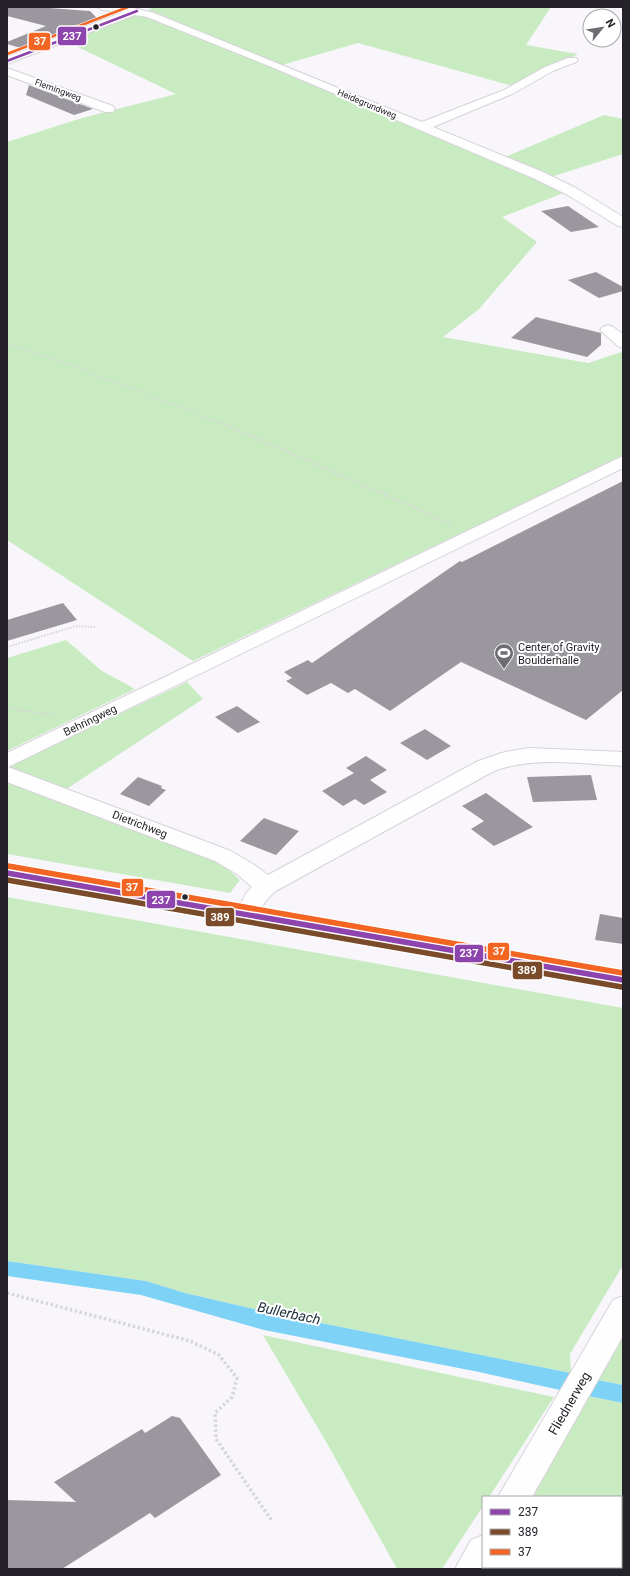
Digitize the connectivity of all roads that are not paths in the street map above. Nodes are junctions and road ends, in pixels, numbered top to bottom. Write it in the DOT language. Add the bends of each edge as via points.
graph roads {
  1 [pos="102,7"];
  2 [pos="148,7"];
  3 [pos="137,11"];
  4 [pos="12,55"];
  5 [pos="572,60"];
  6 [pos="7,61"];
  7 [pos="7,71"];
  8 [pos="109,109"];
  9 [pos="421,126"];
  10 [pos="623,223"];
  11 [pos="608,330"];
  12 [pos="623,343"];
  13 [pos="623,461"];
  14 [pos="623,760"];
  15 [pos="7,761"];
  16 [pos="7,774"];
  17 [pos="7,872"];
  18 [pos="266,886"];
  19 [pos="247,914"];
  20 [pos="623,980"];
  21 [pos="623,1309"];
  22 [pos="515,1496"];
  23 [pos="482,1553"];
  24 [pos="472,1569"];
  1 -- 3 [label="street, Heidegrundweg"];
  2 -- 3 [label="street"];
  3 -- 4 [label="street"];
  3 -- 9 [label="street, Heidegrundweg"];
  4 -- 6 [label="street"];
  5 -- 9 [label="street" via="549,69 508,92"];
  7 -- 8 [label="street, Flemingweg"];
  9 -- 10 [label="street, Heidegrundweg" via="544,178 571,191"];
  11 -- 12 [label="street"];
  13 -- 15 [label="street, Behringweg"];
  14 -- 18 [label="street" via="539,754 505,759 486,766"];
  16 -- 18 [label="street, Dietrichweg" via="223,856 245,868"];
  17 -- 19 [label="street"];
  18 -- 19 [label="street" via="255,898"];
  19 -- 20 [label="street"];
  21 -- 22 [label="street, Fliednerweg"];
  23 -- 24 [label="street"];
}
